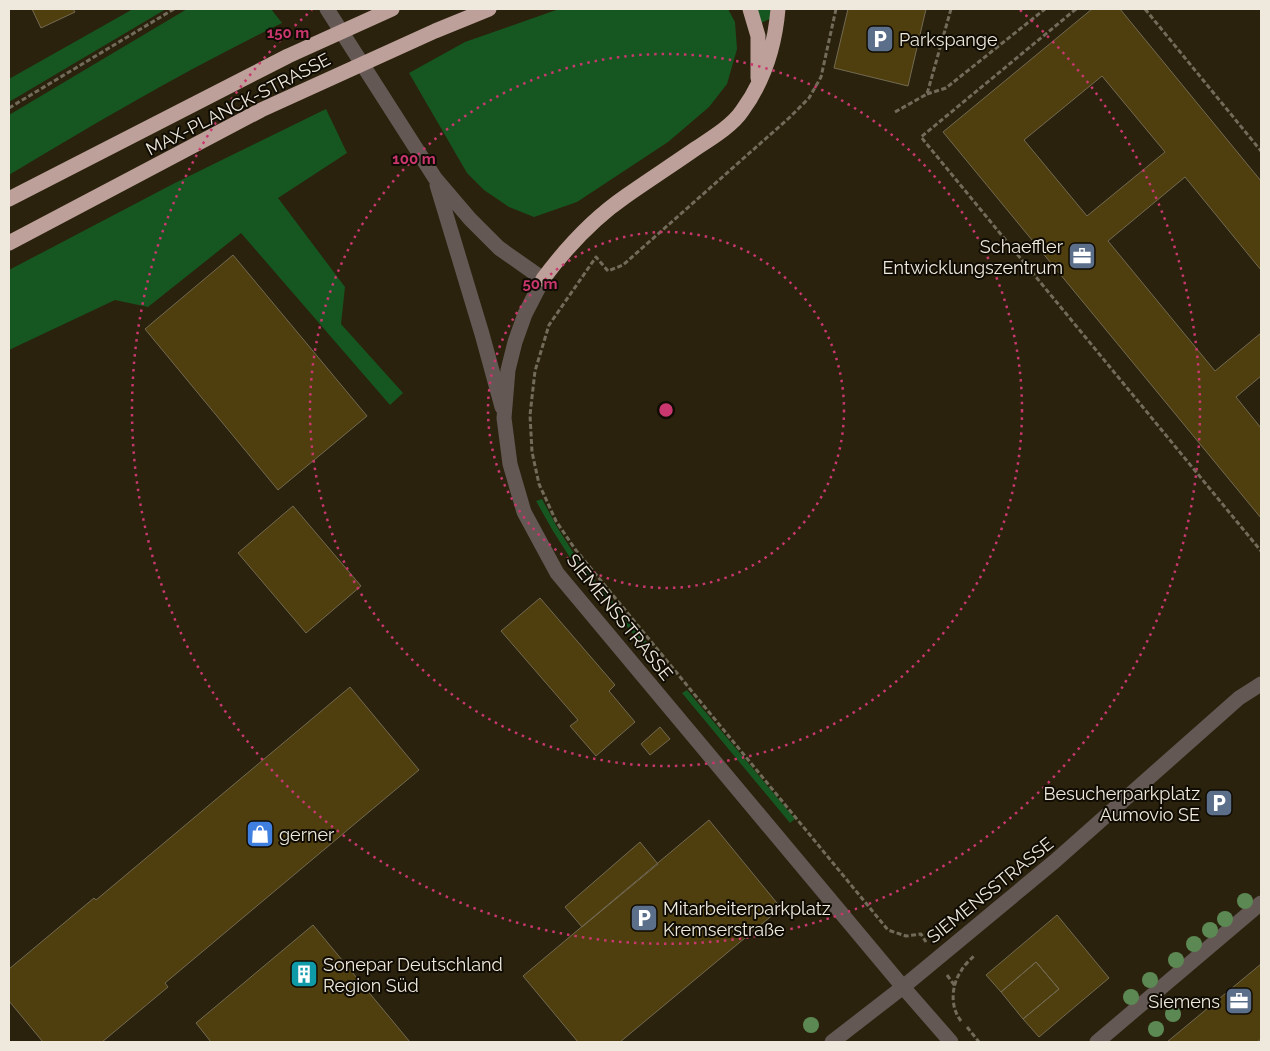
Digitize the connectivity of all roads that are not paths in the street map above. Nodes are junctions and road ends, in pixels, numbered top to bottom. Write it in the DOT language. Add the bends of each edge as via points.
graph roads {
  1 [pos="327,9"];
  2 [pos="392,9"];
  3 [pos="489,9"];
  4 [pos="750,9"];
  5 [pos="778,9"];
  6 [pos="758,84"];
  7 [pos="435,178"];
  8 [pos="9,199"];
  9 [pos="9,243"];
  10 [pos="543,279"];
  11 [pos="504,418"];
  12 [pos="1261,684"];
  13 [pos="1261,903"];
  14 [pos="903,988"];
  15 [pos="832,1042"];
  16 [pos="950,1042"];
  17 [pos="1096,1042"];
  1 -- 7 [label="street"];
  2 -- 8 [label="highway, MAX-PLANCK-STRASSE" via="288,56"];
  3 -- 9 [label="highway, MAX-PLANCK-STRASSE" via="261,110"];
  4 -- 6 [label="highway" via="758,36"];
  5 -- 6 [label="highway" via="769,58"];
  6 -- 10 [label="highway" via="742,113 716,136 623,197 562,254"];
  7 -- 10 [label="street" via="499,248"];
  7 -- 11 [label="street"];
  10 -- 11 [label="street, SIEMENSSTRASSE" via="515,342 508,370"];
  11 -- 14 [label="street, SIEMENSSTRASSE" via="510,464 524,512 558,573"];
  12 -- 14 [label="street, SIEMENSSTRASSE" via="1239,698 1056,861"];
  13 -- 17 [label="street"];
  14 -- 15 [label="street"];
  14 -- 16 [label="street, SIEMENSSTRASSE"];
}
